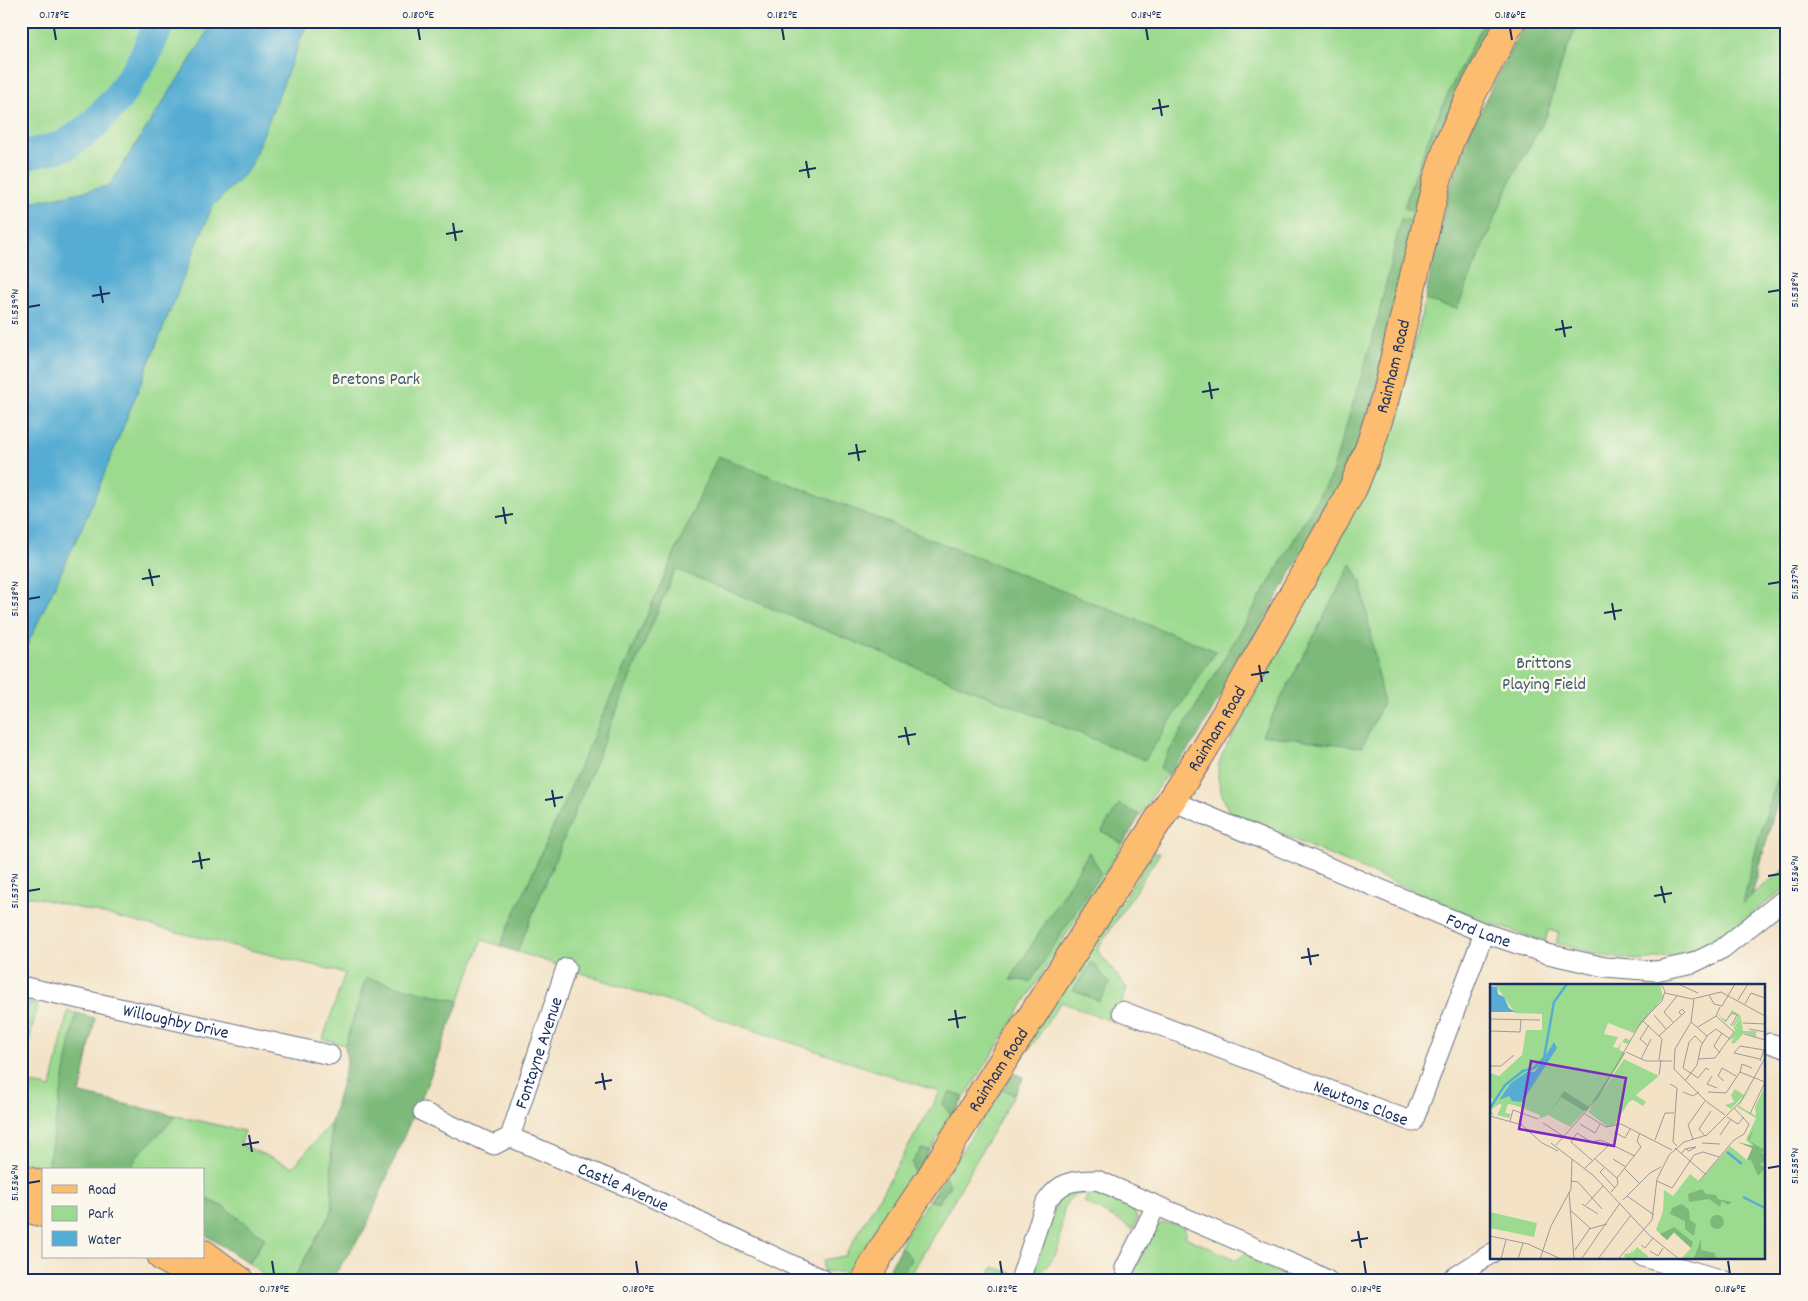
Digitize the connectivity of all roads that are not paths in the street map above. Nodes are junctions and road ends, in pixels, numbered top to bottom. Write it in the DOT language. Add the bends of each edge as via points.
graph roads {
  1 [pos="1511,21"];
  2 [pos="1170,800"];
  3 [pos="1787,897"];
  4 [pos="1484,933"];
  5 [pos="566,968"];
  6 [pos="21,986"];
  7 [pos="1122,1011"];
  8 [pos="330,1055"];
  9 [pos="423,1112"];
  10 [pos="510,1137"];
  11 [pos="21,1180"];
  12 [pos="42,1185"];
  13 [pos="1156,1206"];
  14 [pos="21,1207"];
  15 [pos="42,1212"];
  16 [pos="1490,1254"];
  17 [pos="205,1255"];
  18 [pos="164,1258"];
  19 [pos="1646,1258"];
  20 [pos="1125,1268"];
  21 [pos="200,1280"];
  22 [pos="239,1280"];
  23 [pos="824,1280"];
  24 [pos="866,1280"];
  25 [pos="1020,1280"];
  26 [pos="1327,1280"];
  27 [pos="1450,1280"];
  28 [pos="1723,1280"];
  1 -- 2 [label="main road, Rainham Road" via="1450,140 1436,184 1385,398 1353,488 1226,713"];
  2 -- 4 [label="street, Ford Lane"];
  2 -- 24 [label="main road, Rainham Road"];
  3 -- 4 [label="street, Ford Lane" via="1722,949 1693,963 1656,971 1595,965"];
  4 -- 7 [label="street, Newtons Close" via="1413,1122"];
  5 -- 10 [label="street, Fontayne Avenue"];
  6 -- 8 [label="street, Willoughby Drive"];
  9 -- 10 [label="street" via="494,1145"];
  10 -- 23 [label="street, Castle Avenue" via="630,1188"];
  11 -- 12 [label="main road"];
  13 -- 20 [label="street"];
  13 -- 25 [label="street" via="1097,1180 1065,1184 1046,1202"];
  13 -- 26 [label="street"];
  14 -- 15 [label="main road"];
  16 -- 27 [label="street"];
  17 -- 22 [label="main road"];
  18 -- 21 [label="main road"];
  19 -- 28 [label="street"];
}
